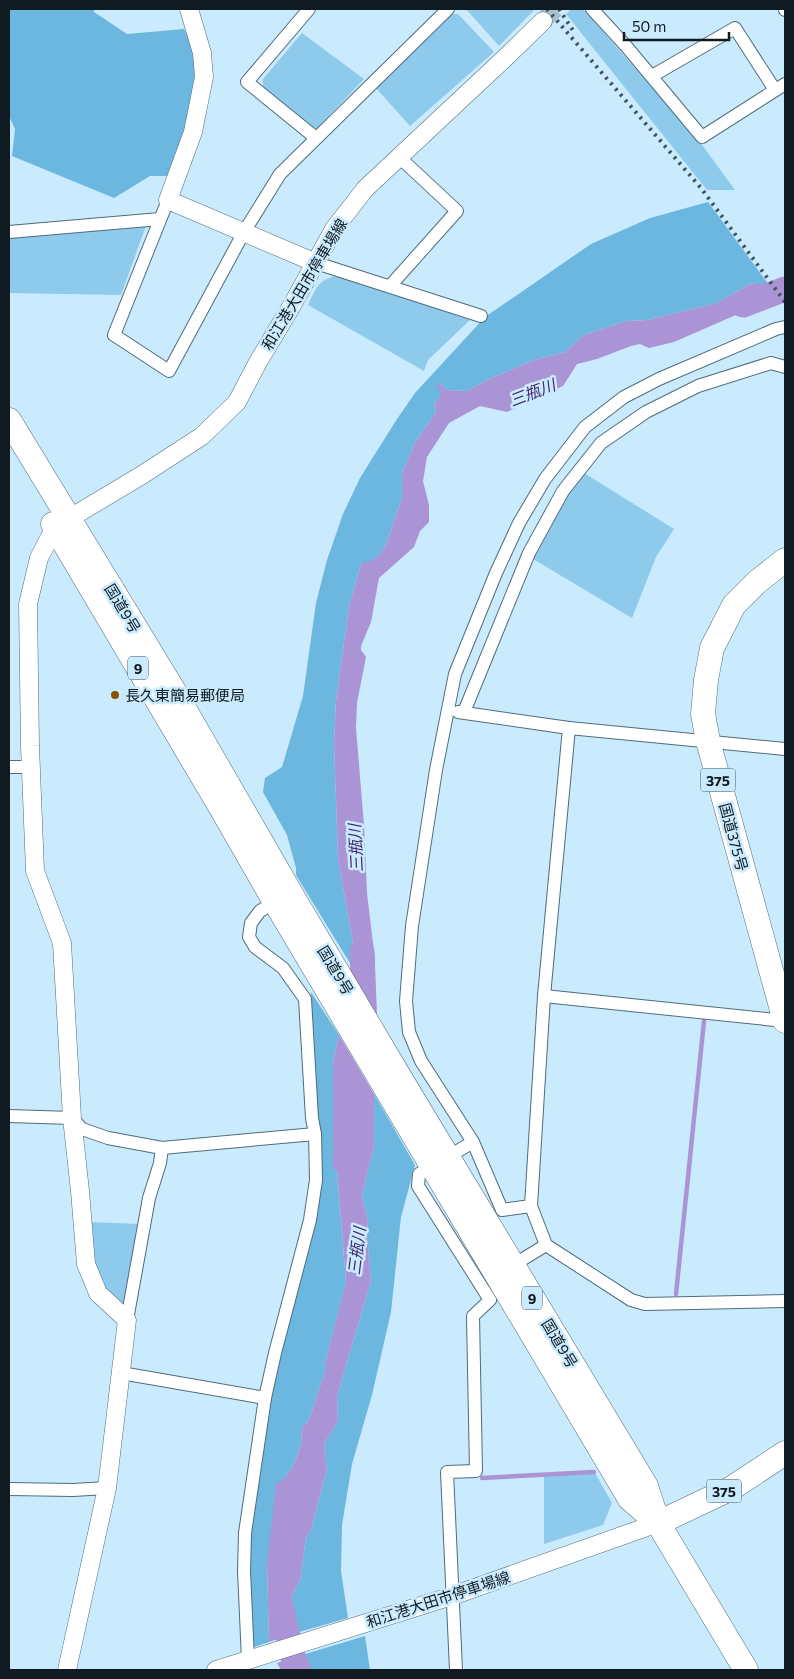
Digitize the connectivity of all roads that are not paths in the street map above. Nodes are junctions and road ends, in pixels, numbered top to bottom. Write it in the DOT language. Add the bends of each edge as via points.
graph roads {
  1 [pos="189,9"];
  2 [pos="309,9"];
  3 [pos="448,9"];
  4 [pos="592,9"];
  5 [pos="543,21"];
  6 [pos="652,76"];
  7 [pos="780,87"];
  8 [pos="316,138"];
  9 [pos="398,156"];
  10 [pos="168,200"];
  11 [pos="160,219"];
  12 [pos="9,232"];
  13 [pos="244,232"];
  14 [pos="316,263"];
  15 [pos="390,286"];
  16 [pos="481,316"];
  17 [pos="785,327"];
  18 [pos="785,367"];
  19 [pos="9,420"];
  20 [pos="9,452"];
  21 [pos="62,523"];
  22 [pos="785,560"];
  23 [pos="448,710"];
  24 [pos="464,712"];
  25 [pos="569,728"];
  26 [pos="708,741"];
  27 [pos="785,749"];
  28 [pos="9,767"];
  29 [pos="32,768"];
  30 [pos="286,903"];
  31 [pos="544,996"];
  32 [pos="785,1021"];
  33 [pos="9,1116"];
  34 [pos="72,1118"];
  35 [pos="315,1134"];
  36 [pos="473,1142"];
  37 [pos="162,1148"];
  38 [pos="440,1162"];
  39 [pos="531,1206"];
  40 [pos="546,1245"];
  41 [pos="504,1270"];
  42 [pos="785,1301"];
  43 [pos="127,1320"];
  44 [pos="121,1373"];
  45 [pos="265,1398"];
  46 [pos="785,1453"];
  47 [pos="107,1488"];
  48 [pos="9,1489"];
  49 [pos="658,1523"];
  50 [pos="452,1596"];
  51 [pos="254,1658"];
  52 [pos="67,1670"];
  53 [pos="216,1670"];
  54 [pos="456,1670"];
  55 [pos="746,1670"];
  1 -- 10 [label="street" via="202,53 204,77 193,132"];
  2 -- 8 [label="street" via="247,82"];
  3 -- 8 [label="street"];
  4 -- 6 [label="street"];
  5 -- 9 [label="street, 和江港大田市停車場線"];
  6 -- 7 [label="street" via="735,28"];
  6 -- 7 [label="street" via="702,137"];
  8 -- 13 [label="street" via="280,174"];
  9 -- 14 [label="street, 和江港大田市停車場線" via="365,189 334,229"];
  9 -- 15 [label="street" via="457,211"];
  10 -- 11 [label="street"];
  10 -- 13 [label="street"];
  11 -- 12 [label="street"];
  11 -- 13 [label="street" via="114,335 169,372"];
  13 -- 14 [label="street"];
  14 -- 15 [label="street"];
  14 -- 21 [label="street, 和江港大田市停車場線" via="237,402 202,436"];
  15 -- 16 [label="street"];
  17 -- 23 [label="street" via="624,397 586,427 545,479 520,523 468,640 455,674"];
  18 -- 24 [label="street" via="772,363 698,386 646,412 601,444 563,491 529,553"];
  19 -- 21 [label="highway, 国道9号 / 9"];
  20 -- 21 [label="highway, 国道9号 / 9"];
  21 -- 29 [label="street" via="39,558 28,604"];
  21 -- 30 [label="highway, 国道9号 / 9"];
  22 -- 26 [label="highway, 国道375号 / 375" via="734,605 712,648 703,714"];
  23 -- 24 [label="street"];
  23 -- 36 [label="street" via="412,926 406,1001 409,1032 421,1061"];
  24 -- 25 [label="street"];
  25 -- 26 [label="street"];
  25 -- 31 [label="street"];
  26 -- 27 [label="street"];
  26 -- 32 [label="highway, 国道375号 / 375"];
  28 -- 29 [label="street"];
  29 -- 34 [label="street" via="35,871 62,943"];
  30 -- 35 [label="street" via="260,911 251,923 249,937 255,947 282,968 305,999"];
  30 -- 38 [label="highway, 国道9号 / 9" via="399,1076"];
  30 -- 38 [label="highway, 国道9号 / 9" via="296,937 408,1126"];
  31 -- 32 [label="street"];
  31 -- 39 [label="street"];
  33 -- 34 [label="street"];
  34 -- 37 [label="street" via="82,1129 108,1138"];
  34 -- 43 [label="street" via="86,1264 98,1293"];
  35 -- 37 [label="street"];
  35 -- 45 [label="street" via="316,1180 310,1220"];
  36 -- 38 [label="street"];
  36 -- 39 [label="street" via="502,1210"];
  37 -- 43 [label="street" via="149,1198"];
  38 -- 41 [label="highway, 国道9号 / 9"];
  38 -- 50 [label="street" via="419,1174 418,1186 490,1300 473,1316 476,1471 447,1472"];
  39 -- 40 [label="street"];
  40 -- 41 [label="street"];
  40 -- 42 [label="street" via="618,1293 646,1304"];
  41 -- 49 [label="highway, 国道9号 / 9" via="630,1499"];
  43 -- 44 [label="street"];
  44 -- 45 [label="street"];
  44 -- 47 [label="street"];
  45 -- 51 [label="street" via="245,1532 244,1571"];
  46 -- 49 [label="highway, 375" via="732,1488"];
  47 -- 48 [label="street"];
  47 -- 52 [label="street"];
  49 -- 50 [label="street, 和江港大田市停車場線"];
  49 -- 55 [label="highway, 国道9号 / 9"];
  50 -- 51 [label="street, 和江港大田市停車場線"];
  50 -- 54 [label="street"];
  51 -- 53 [label="street, 和江港大田市停車場線"];
}
